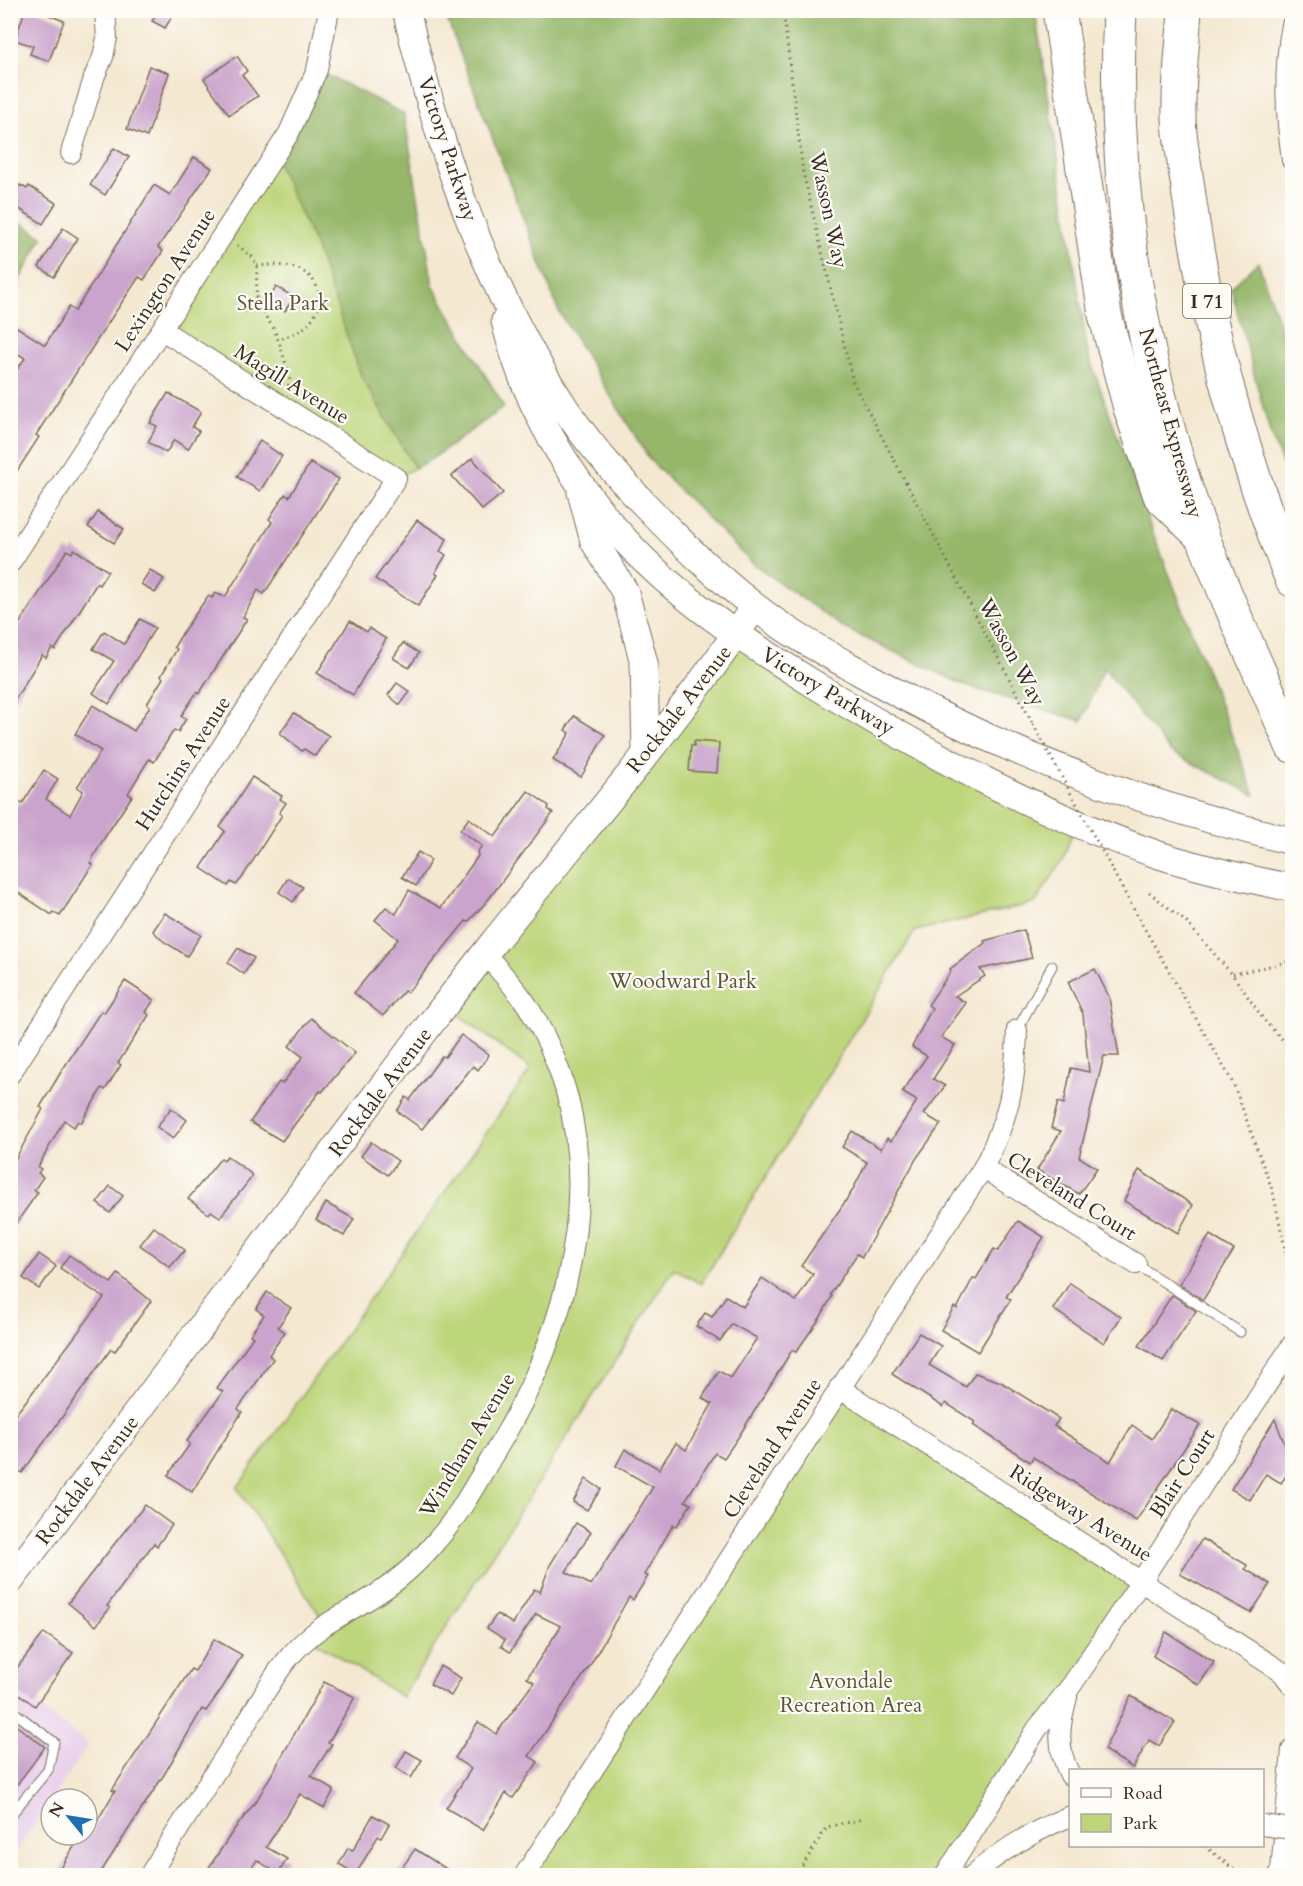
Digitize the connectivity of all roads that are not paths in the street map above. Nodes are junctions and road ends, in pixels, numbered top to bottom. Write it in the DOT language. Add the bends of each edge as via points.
graph roads {
  1 [pos="105,10"];
  2 [pos="329,10"];
  3 [pos="406,10"];
  4 [pos="1059,10"];
  5 [pos="1120,10"];
  6 [pos="1185,10"];
  7 [pos="1293,25"];
  8 [pos="70,153"];
  9 [pos="1293,160"];
  10 [pos="496,285"];
  11 [pos="162,330"];
  12 [pos="396,478"];
  13 [pos="578,482"];
  14 [pos="1204,538"];
  15 [pos="10,563"];
  16 [pos="1293,580"];
  17 [pos="754,606"];
  18 [pos="735,635"];
  19 [pos="1293,746"];
  20 [pos="646,752"];
  21 [pos="1293,841"];
  22 [pos="1293,888"];
  23 [pos="485,954"];
  24 [pos="1052,966"];
  25 [pos="1017,1030"];
  26 [pos="10,1074"];
  27 [pos="984,1168"];
  28 [pos="1136,1264"];
  29 [pos="1240,1332"];
  30 [pos="1293,1345"];
  31 [pos="839,1388"];
  32 [pos="1142,1580"];
  33 [pos="10,1581"];
  34 [pos="1293,1685"];
  35 [pos="1071,1686"];
  36 [pos="10,1709"];
  37 [pos="1293,1750"];
  38 [pos="1069,1771"];
  39 [pos="10,1816"];
  40 [pos="1069,1817"];
  41 [pos="1264,1825"];
  42 [pos="1293,1828"];
  43 [pos="148,1875"];
  44 [pos="524,1875"];
  45 [pos="945,1875"];
  46 [pos="972,1875"];
  47 [pos="1278,1875"];
  1 -- 8 [label="street" via="104,57"];
  2 -- 11 [label="street, Lexington Avenue" via="317,70 289,133"];
  3 -- 10 [label="street, Victory Parkway" via="434,114"];
  4 -- 14 [label="highway" via="1091,236 1120,373 1160,496"];
  5 -- 14 [label="highway, Northeast Expressway" via="1122,183 1131,250 1157,387"];
  6 -- 16 [label="highway, I 71" via="1179,116 1208,311 1245,451"];
  7 -- 9 [label="street" via="1286,120"];
  10 -- 13 [label="street, Victory Parkway" via="514,359"];
  10 -- 17 [label="street, Victory Parkway" via="566,409 596,450 689,551"];
  11 -- 12 [label="street, Magill Avenue"];
  11 -- 15 [label="street, Lexington Avenue"];
  12 -- 26 [label="street, Hutchins Avenue"];
  13 -- 18 [label="street, Victory Parkway" via="643,559"];
  13 -- 20 [label="street" via="594,541 625,592 644,663"];
  14 -- 19 [label="highway, Northeast Expressway"];
  17 -- 18 [label="street, Rockdale Avenue"];
  17 -- 21 [label="street, Victory Parkway" via="818,648 986,739 1207,820"];
  18 -- 20 [label="street, Rockdale Avenue"];
  18 -- 22 [label="street, Victory Parkway" via="905,738 1076,822 1158,855"];
  20 -- 23 [label="street, Rockdale Avenue"];
  23 -- 33 [label="street, Rockdale Avenue"];
  23 -- 43 [label="street, Windham Avenue" via="526,1004 547,1041 571,1115 578,1191 577,1232 555,1329 519,1412 438,1539 380,1592 325,1623 290,1657"];
  24 -- 25 [label="lane"];
  25 -- 27 [label="street, Cleveland Avenue" via="1010,1106"];
  27 -- 28 [label="street, Cleveland Court"];
  27 -- 31 [label="street, Cleveland Avenue"];
  28 -- 29 [label="lane"];
  30 -- 32 [label="street, Blair Court"];
  31 -- 32 [label="street, Ridgeway Avenue"];
  31 -- 44 [label="street, Cleveland Avenue"];
  32 -- 34 [label="street, Ridgeway Avenue" via="1282,1672"];
  32 -- 35 [label="street, Blair Court"];
  35 -- 38 [label="street, Blair Court" via="1059,1727 1060,1751"];
  35 -- 45 [label="street, Blair Court" via="1037,1729"];
  36 -- 39 [label="lane" via="54,1742 48,1770"];
  37 -- 47 [label="street"];
  40 -- 46 [label="street" via="1038,1829"];
  41 -- 42 [label="street, bridge"];
}
